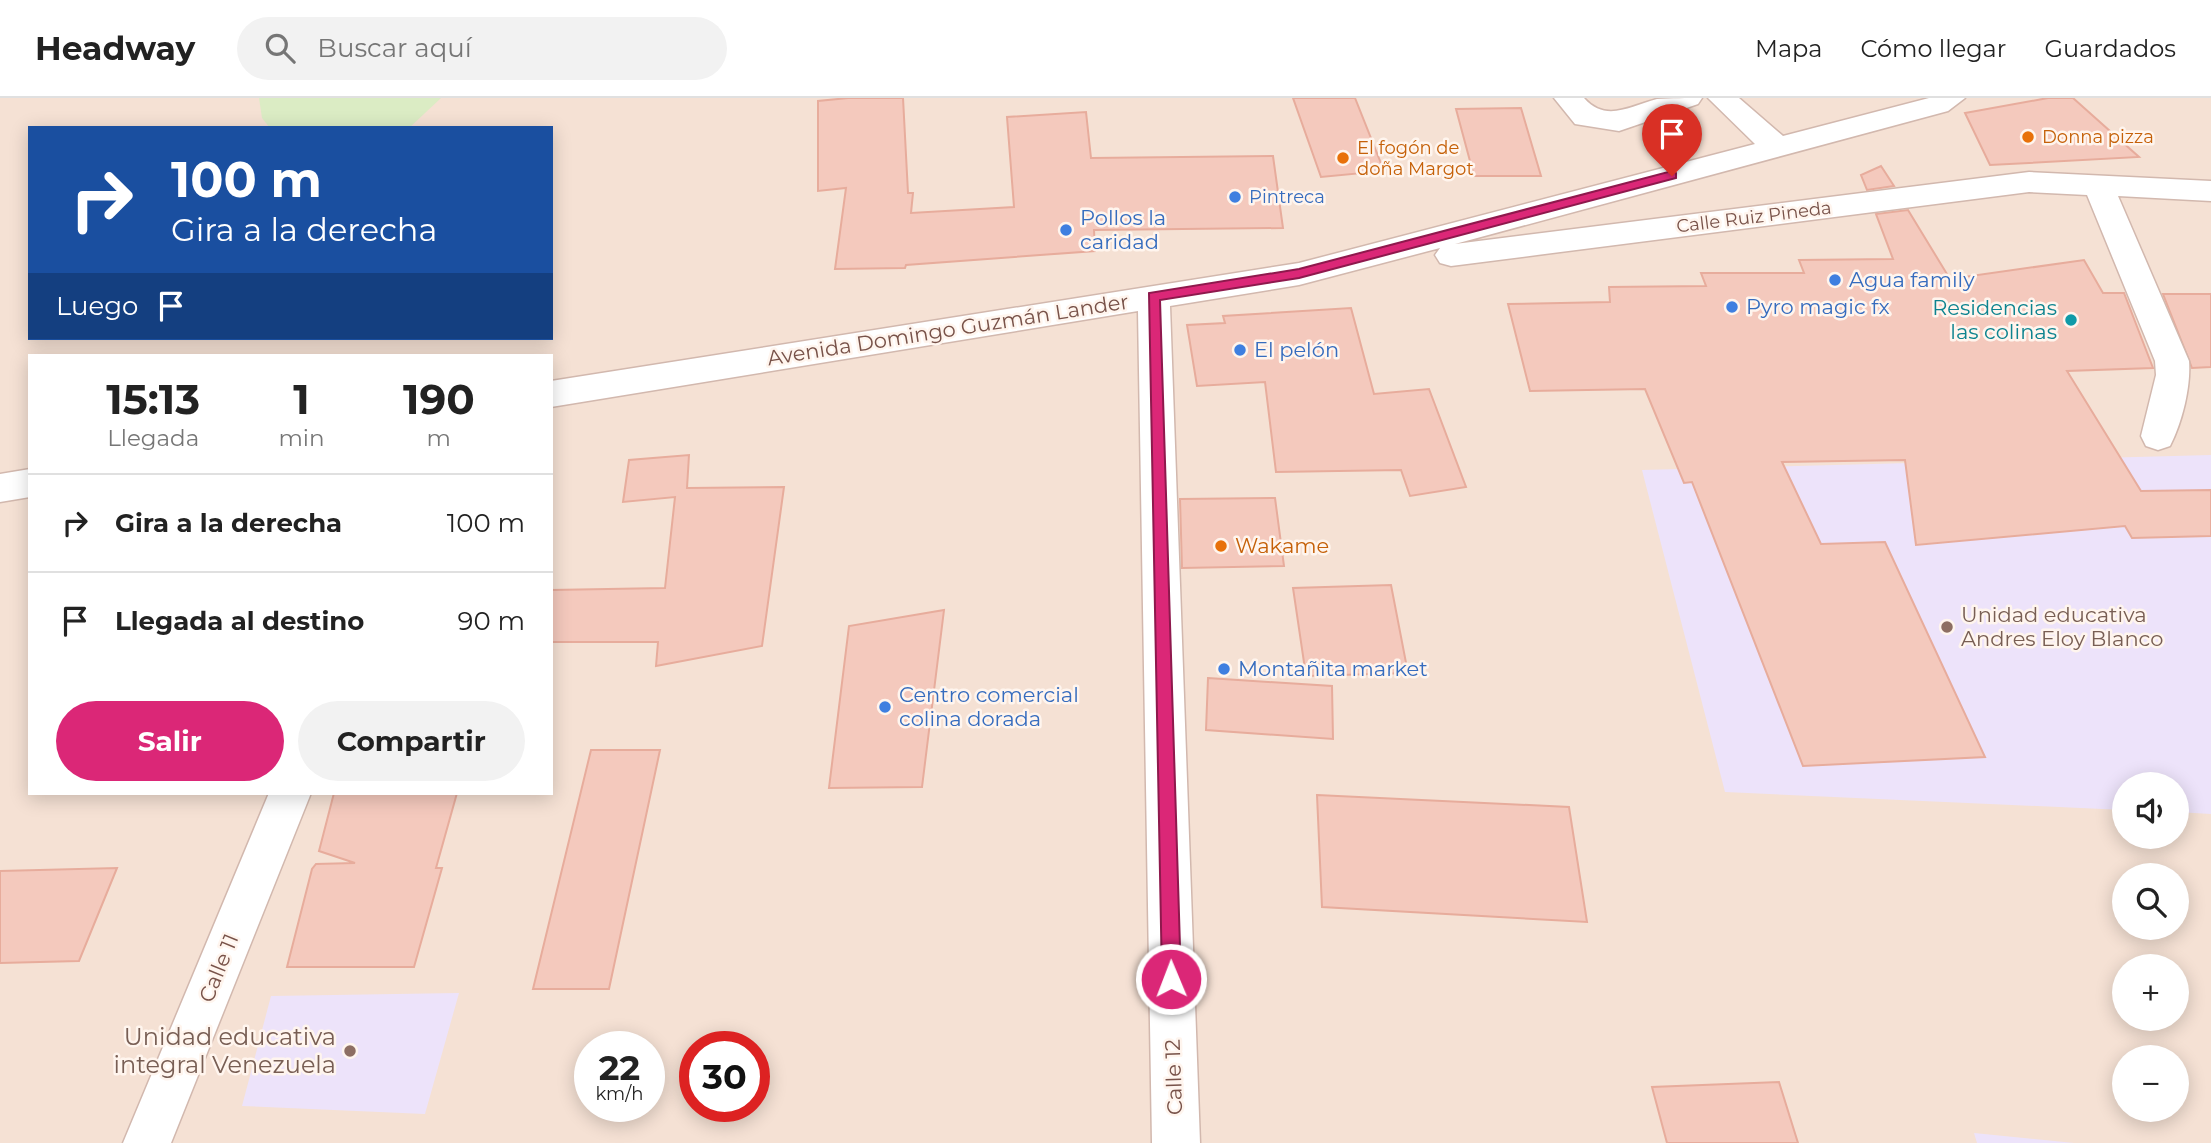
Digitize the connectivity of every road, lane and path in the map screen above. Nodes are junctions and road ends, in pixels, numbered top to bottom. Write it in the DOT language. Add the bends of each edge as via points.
graph roads {
  1 [pos="1568,98"];
  2 [pos="1688,98"];
  3 [pos="1722,98"];
  4 [pos="1939,100"];
  5 [pos="1777,147"];
  6 [pos="2098,186"];
  7 [pos="2211,191"];
  8 [pos="1299,274"];
  9 [pos="1154,297"];
  10 [pos="553,394"];
  11 [pos="2158,436"];
  12 [pos="28,483"];
  13 [pos="0,488"];
  14 [pos="289,795"];
  15 [pos="147,1143"];
  16 [pos="1176,1143"];
  1 -- 2 [label="street" via="1585,117 1619,122"];
  3 -- 5 [label="street"];
  4 -- 5 [label="street, Avenida Domingo Guzmán Lander"];
  5 -- 8 [label="street, Avenida Domingo Guzmán Lander"];
  6 -- 7 [label="street, Calle Ruiz Pineda"];
  6 -- 8 [label="street, Calle Ruiz Pineda" via="2029,182"];
  6 -- 11 [label="street" via="2172,361 2173,375"];
  8 -- 9 [label="street, Avenida Domingo Guzmán Lander"];
  9 -- 10 [label="street, Avenida Domingo Guzmán Lander"];
  9 -- 16 [label="street, Calle 12"];
  12 -- 13 [label="street"];
  14 -- 15 [label="street, Calle 11"];
}
